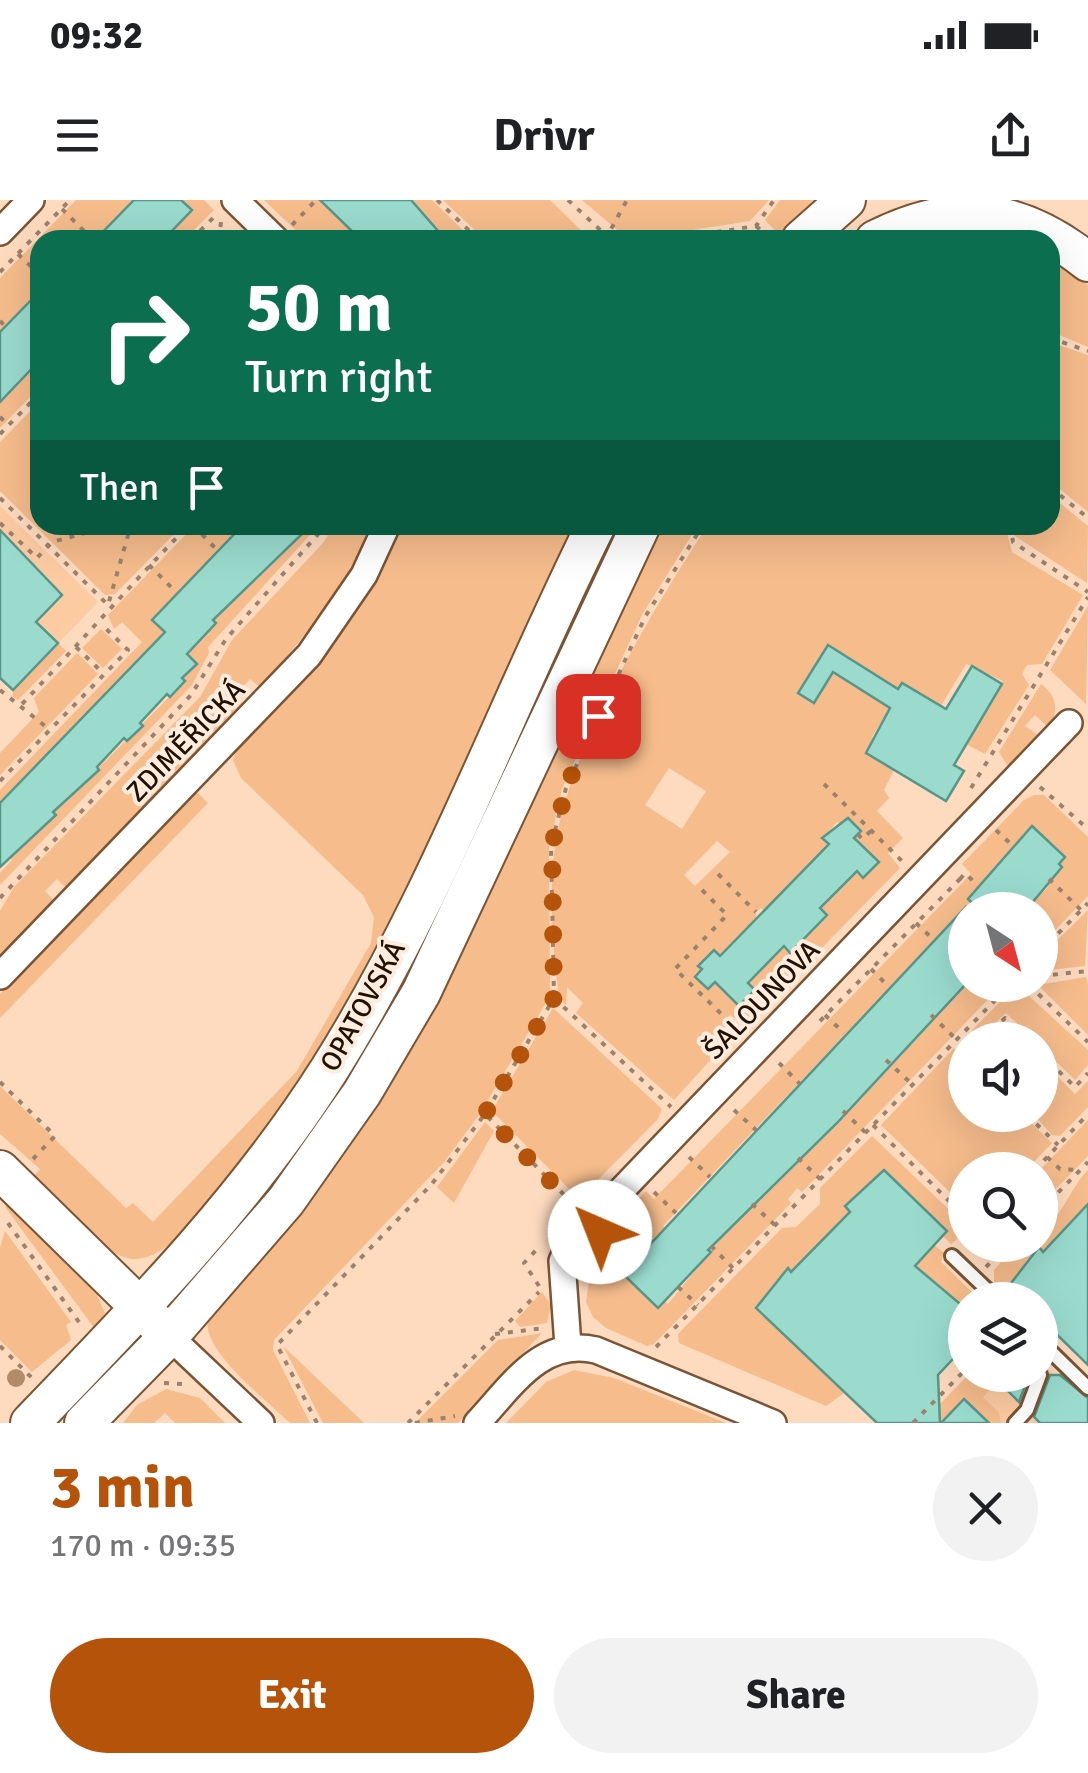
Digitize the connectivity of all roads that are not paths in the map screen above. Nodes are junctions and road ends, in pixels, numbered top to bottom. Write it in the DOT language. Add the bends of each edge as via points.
graph roads {
  1 [pos="31,200"];
  2 [pos="235,200"];
  3 [pos="846,200"];
  4 [pos="908,200"];
  5 [pos="1040,200"];
  6 [pos="818,221"];
  7 [pos="276,230"];
  8 [pos="871,230"];
  9 [pos="897,230"];
  10 [pos="1045,230"];
  11 [pos="0,232"];
  12 [pos="1060,241"];
  13 [pos="1088,262"];
  14 [pos="382,535"];
  15 [pos="591,535"];
  16 [pos="636,535"];
  17 [pos="1068,723"];
  18 [pos="0,976"];
  19 [pos="14,1169"];
  20 [pos="958,1262"];
  21 [pos="979,1282"];
  22 [pos="140,1309"];
  23 [pos="169,1336"];
  24 [pos="567,1336"];
  25 [pos="1058,1359"];
  26 [pos="1088,1388"];
  27 [pos="1034,1392"];
  28 [pos="30,1423"];
  29 [pos="84,1423"];
  30 [pos="261,1423"];
  31 [pos="477,1423"];
  32 [pos="773,1423"];
  33 [pos="1015,1423"];
  1 -- 11 [label="street"];
  2 -- 7 [label="street"];
  3 -- 6 [label="main road"];
  4 -- 8 [label="main road"];
  5 -- 13 [label="main road"];
  9 -- 10 [label="main road" via="932,214 985,212"];
  12 -- 13 [label="main road"];
  14 -- 18 [label="street, ZDIMĚŘICKÁ" via="364,575 310,654"];
  15 -- 22 [label="main road, OPATOVSKÁ" via="388,967 330,1069 242,1192"];
  16 -- 23 [label="main road, OPATOVSKÁ" via="421,993 286,1201"];
  17 -- 24 [label="street, ŠALOUNOVA" via="685,1121 562,1261"];
  19 -- 22 [label="main road"];
  20 -- 21 [label="lane"];
  22 -- 23 [label="main road"];
  22 -- 28 [label="main road, OPATOVSKÁ"];
  23 -- 29 [label="main road, OPATOVSKÁ"];
  23 -- 30 [label="street"];
  24 -- 31 [label="street"];
  24 -- 32 [label="street"];
  25 -- 26 [label="lane"];
  27 -- 33 [label="lane"];
}
